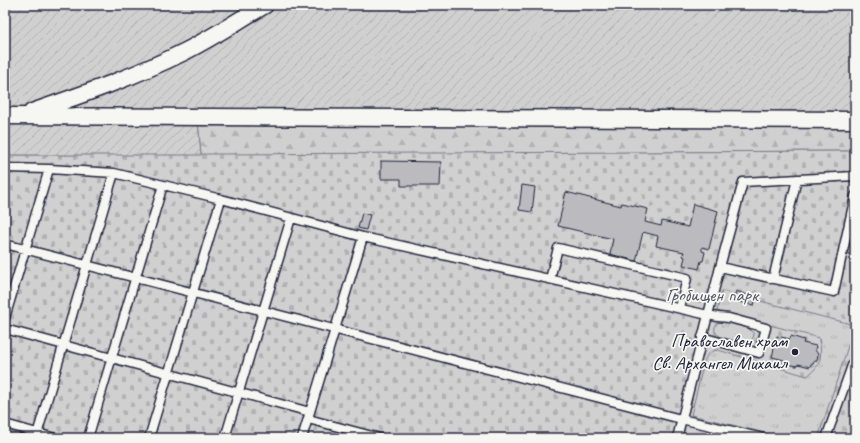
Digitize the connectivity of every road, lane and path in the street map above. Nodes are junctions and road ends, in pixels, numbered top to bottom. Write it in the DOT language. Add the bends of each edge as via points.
graph roads {
  1 [pos="265,5"];
  2 [pos="12,116"];
  3 [pos="855,120"];
  4 [pos="5,168"];
  5 [pos="49,169"];
  6 [pos="114,173"];
  7 [pos="855,176"];
  8 [pos="797,179"];
  9 [pos="163,185"];
  10 [pos="855,196"];
  11 [pos="221,199"];
  12 [pos="291,218"];
  13 [pos="363,237"];
  14 [pos="5,244"];
  15 [pos="25,249"];
  16 [pos="87,265"];
  17 [pos="720,267"];
  18 [pos="136,278"];
  19 [pos="550,279"];
  20 [pos="773,279"];
  21 [pos="193,292"];
  22 [pos="680,308"];
  23 [pos="263,310"];
  24 [pos="708,315"];
  25 [pos="5,318"];
  26 [pos="5,329"];
  27 [pos="335,329"];
  28 [pos="702,337"];
  29 [pos="63,345"];
  30 [pos="111,358"];
  31 [pos="854,361"];
  32 [pos="168,374"];
  33 [pos="239,393"];
  34 [pos="309,416"];
  35 [pos="681,419"];
  36 [pos="5,424"];
  37 [pos="36,436"];
  38 [pos="55,438"];
  39 [pos="88,438"];
  40 [pos="149,438"];
  41 [pos="225,438"];
  42 [pos="302,438"];
  43 [pos="380,438"];
  44 [pos="677,438"];
  45 [pos="763,438"];
  46 [pos="826,438"];
  1 -- 2 [label="street" via="186,50 139,72 80,96"];
  2 -- 3 [label="street"];
  4 -- 5 [label="lane"];
  5 -- 6 [label="lane"];
  5 -- 15 [label="lane"];
  6 -- 9 [label="lane"];
  6 -- 16 [label="lane"];
  7 -- 8 [label="lane"];
  8 -- 17 [label="lane" via="743,182"];
  8 -- 20 [label="lane"];
  9 -- 11 [label="lane"];
  9 -- 18 [label="lane"];
  10 -- 20 [label="lane" via="834,292"];
  11 -- 12 [label="lane"];
  11 -- 21 [label="lane"];
  12 -- 13 [label="lane"];
  12 -- 23 [label="lane"];
  13 -- 19 [label="lane"];
  13 -- 27 [label="lane"];
  14 -- 15 [label="lane"];
  15 -- 16 [label="lane"];
  15 -- 25 [label="lane"];
  16 -- 18 [label="lane"];
  16 -- 29 [label="lane"];
  17 -- 20 [label="lane"];
  17 -- 24 [label="lane"];
  18 -- 21 [label="lane"];
  18 -- 30 [label="lane"];
  19 -- 22 [label="lane"];
  19 -- 22 [label="lane" via="558,248 687,278"];
  21 -- 23 [label="lane"];
  21 -- 32 [label="lane"];
  22 -- 24 [label="lane"];
  23 -- 27 [label="lane"];
  23 -- 33 [label="lane"];
  24 -- 28 [label="lane"];
  24 -- 28 [label="lane" via="766,328 759,353"];
  26 -- 29 [label="lane"];
  27 -- 34 [label="lane"];
  27 -- 35 [label="lane"];
  28 -- 35 [label="lane"];
  29 -- 30 [label="lane"];
  29 -- 37 [label="lane"];
  30 -- 32 [label="lane"];
  30 -- 39 [label="lane"];
  31 -- 46 [label="lane"];
  32 -- 33 [label="lane"];
  32 -- 40 [label="lane"];
  33 -- 34 [label="lane"];
  33 -- 41 [label="lane"];
  34 -- 42 [label="lane"];
  34 -- 43 [label="lane"];
  35 -- 44 [label="lane"];
  35 -- 45 [label="lane"];
  36 -- 37 [label="lane"];
  37 -- 38 [label="lane"];
}
